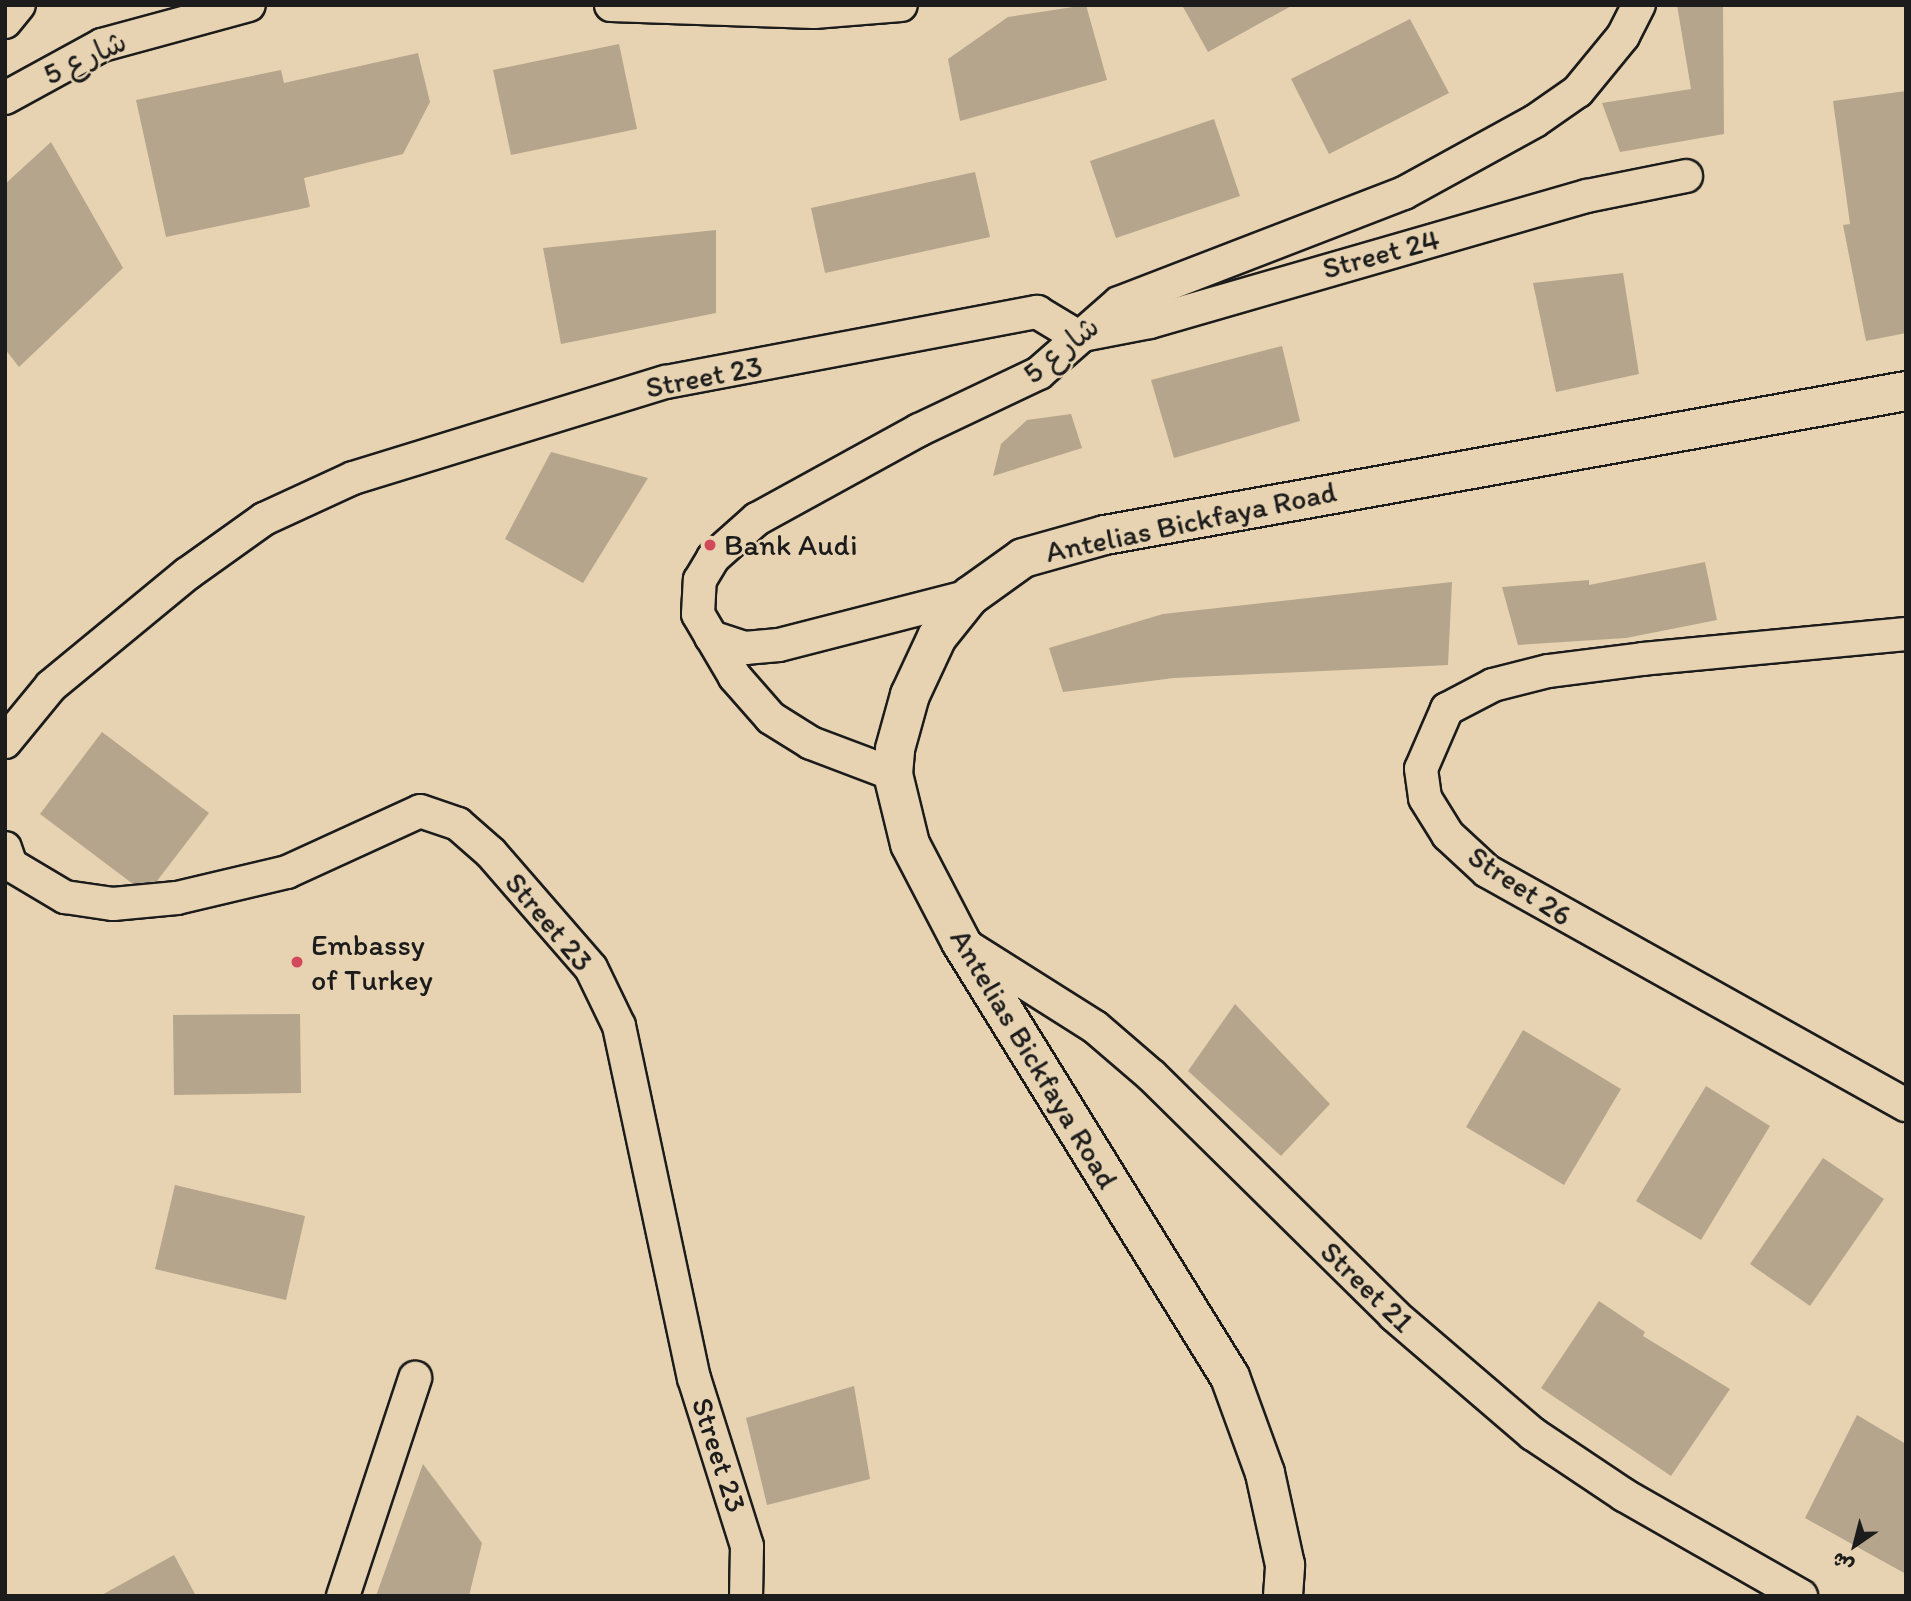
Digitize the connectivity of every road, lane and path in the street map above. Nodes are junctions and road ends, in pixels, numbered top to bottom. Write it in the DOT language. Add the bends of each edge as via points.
graph roads {
  1 [pos="19,5"];
  2 [pos="249,5"];
  3 [pos="611,5"];
  4 [pos="901,5"];
  5 [pos="1640,5"];
  6 [pos="5,22"];
  7 [pos="5,97"];
  8 [pos="1686,176"];
  9 [pos="1077,336"];
  10 [pos="1906,391"];
  11 [pos="970,596"];
  12 [pos="1906,634"];
  13 [pos="711,638"];
  14 [pos="5,741"];
  15 [pos="893,774"];
  16 [pos="5,848"];
  17 [pos="961,943"];
  18 [pos="1906,1104"];
  19 [pos="415,1378"];
  20 [pos="343,1596"];
  21 [pos="746,1596"];
  22 [pos="1283,1596"];
  23 [pos="1801,1596"];
  1 -- 6 [label="street"];
  2 -- 7 [label="street, شارع 5" via="102,45"];
  3 -- 4 [label="street" via="814,12"];
  5 -- 9 [label="street, شارع 5" via="1623,36 1578,91 1535,121 1404,193 1119,303"];
  8 -- 9 [label="street, Street 24" via="1587,196 1225,296 1150,322"];
  9 -- 13 [label="street, شارع 5" via="1039,373 919,430 735,537 700,580 698,614"];
  9 -- 14 [label="street, Street 23" via="1037,312 862,342 666,382 353,478 264,519 187,574 51,686"];
  10 -- 11 [label="highway, Antelias Bickfaya Road" via="1105,535 1023,558"];
  11 -- 13 [label="street" via="779,645 745,648"];
  11 -- 15 [label="highway, Antelias Bickfaya Road" via="937,637 910,695"];
  12 -- 18 [label="street, Street 26" via="1589,666 1493,685 1447,709 1421,769 1425,798 1448,835 1487,871"];
  13 -- 15 [label="street, شارع 5" via="771,718 832,754"];
  15 -- 17 [label="highway, Antelias Bickfaya Road" via="910,844"];
  16 -- 21 [label="street, Street 23" via="12,864 65,897 113,904 177,898 287,872 421,811 458,824 491,853 591,968 619,1026 694,1378 747,1546"];
  17 -- 22 [label="highway, Antelias Bickfaya Road" via="1230,1377 1265,1473 1285,1565"];
  17 -- 23 [label="street, Street 21" via="1095,1027 1152,1076 1394,1315 1533,1434 1624,1495"];
  19 -- 20 [label="street"];
}
